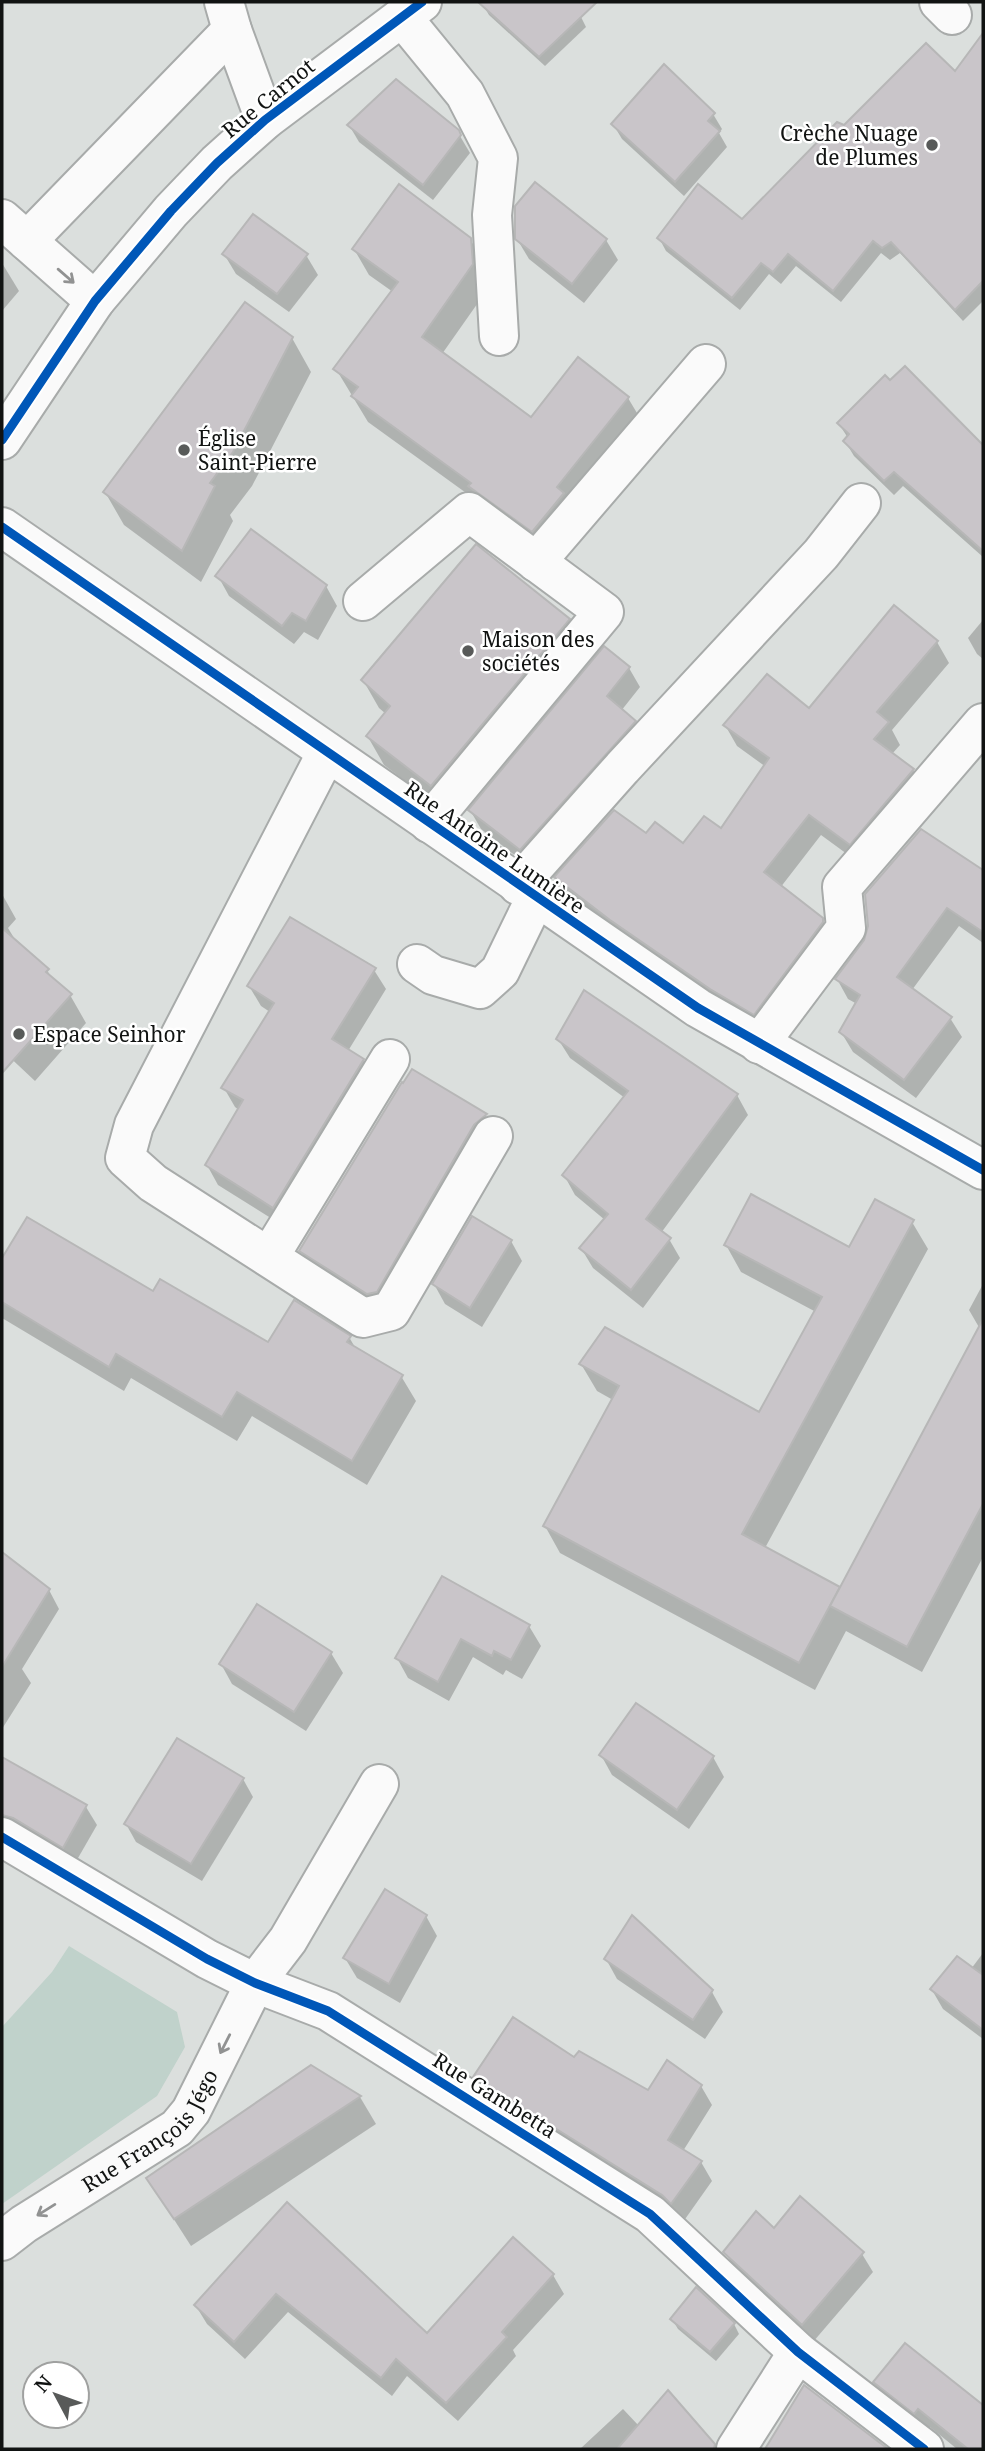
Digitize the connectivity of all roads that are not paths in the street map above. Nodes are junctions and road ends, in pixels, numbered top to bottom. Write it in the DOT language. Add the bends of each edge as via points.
graph roads {
  1 [pos="412,10"];
  2 [pos="228,16"];
  3 [pos="265,120"];
  4 [pos="14,230"];
  5 [pos="94,301"];
  6 [pos="499,336"];
  7 [pos="706,364"];
  8 [pos="2,440"];
  9 [pos="861,503"];
  10 [pos="2,527"];
  11 [pos="536,562"];
  12 [pos="363,601"];
  13 [pos="983,723"];
  14 [pos="327,752"];
  15 [pos="429,823"];
  16 [pos="527,891"];
  17 [pos="418,964"];
  18 [pos="760,1044"];
  19 [pos="390,1059"];
  20 [pos="493,1136"];
  21 [pos="983,1170"];
  22 [pos="269,1258"];
  23 [pos="379,1784"];
  24 [pos="2,1837"];
  25 [pos="255,1983"];
  26 [pos="2,2241"];
  27 [pos="798,2352"];
  28 [pos="736,2449"];
  29 [pos="925,2449"];
  1 -- 3 [label="street, Rue Carnot"];
  1 -- 6 [label="street" via="465,94 498,158 492,215"];
  2 -- 3 [label="street"];
  2 -- 4 [label="street"];
  3 -- 5 [label="street, Rue Carnot" via="189,192"];
  4 -- 5 [label="street, one-way"];
  5 -- 8 [label="street, Rue Carnot"];
  7 -- 11 [label="street"];
  9 -- 16 [label="street" via="821,554 622,768"];
  10 -- 14 [label="street, Rue Antoine Lumière"];
  11 -- 12 [label="street" via="469,512"];
  11 -- 15 [label="street" via="604,612"];
  13 -- 18 [label="street" via="842,887 846,928"];
  14 -- 15 [label="street, Rue Antoine Lumière"];
  14 -- 22 [label="street" via="134,1125 125,1158 152,1183"];
  15 -- 16 [label="street, Rue Antoine Lumière"];
  16 -- 17 [label="street" via="500,971 480,989 433,975"];
  16 -- 18 [label="street, Rue Antoine Lumière" via="698,1009"];
  18 -- 21 [label="street, Rue Antoine Lumière"];
  19 -- 22 [label="street"];
  20 -- 22 [label="street" via="391,1311 363,1318"];
  23 -- 25 [label="street, Rue François Jégo" via="288,1940"];
  24 -- 25 [label="street, Rue Gambetta"];
  25 -- 26 [label="street, Rue François Jégo, one-way" via="191,2110 177,2128"];
  25 -- 27 [label="street, Rue Gambetta" via="328,2011 650,2214"];
  27 -- 28 [label="street"];
  27 -- 29 [label="street, Rue Gambetta"];
}
